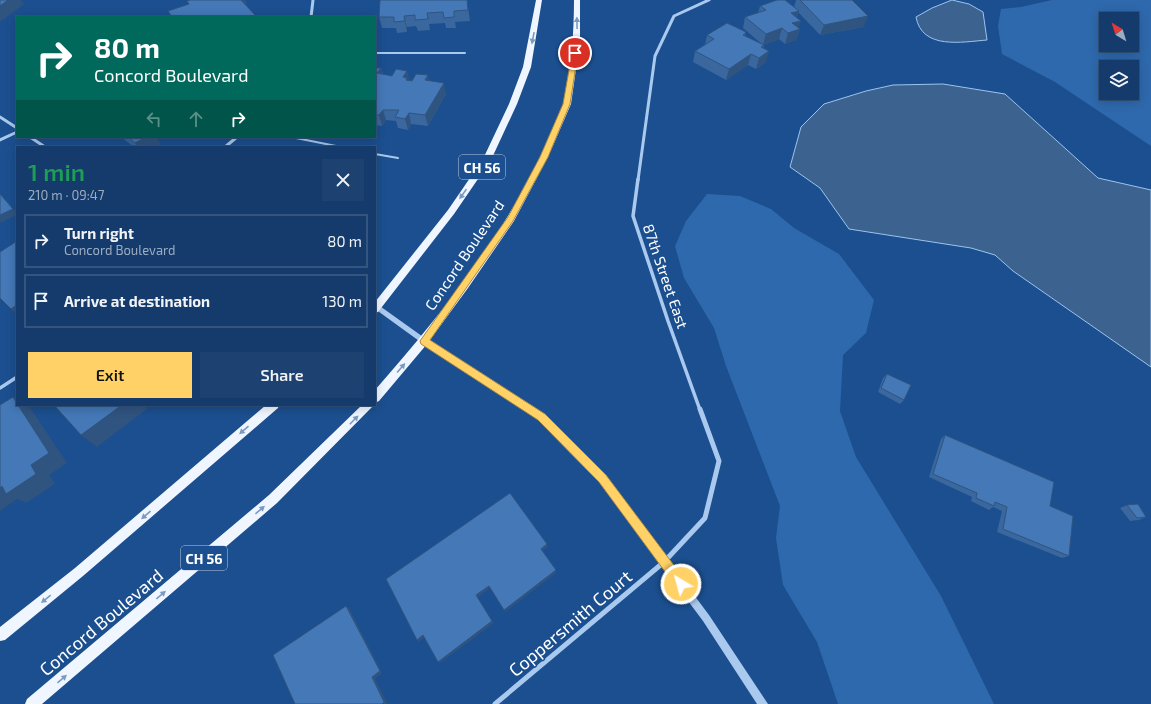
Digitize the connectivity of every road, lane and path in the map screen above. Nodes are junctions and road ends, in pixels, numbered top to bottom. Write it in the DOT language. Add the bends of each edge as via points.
graph roads {
  1 [pos="312,0"];
  2 [pos="539,0"];
  3 [pos="577,0"];
  4 [pos="709,0"];
  5 [pos="311,16"];
  6 [pos="376,54"];
  7 [pos="465,54"];
  8 [pos="0,117"];
  9 [pos="16,127"];
  10 [pos="16,132"];
  11 [pos="31,138"];
  12 [pos="236,138"];
  13 [pos="296,138"];
  14 [pos="0,140"];
  15 [pos="43,146"];
  16 [pos="226,146"];
  17 [pos="337,146"];
  18 [pos="376,154"];
  19 [pos="398,158"];
  20 [pos="376,307"];
  21 [pos="424,341"];
  22 [pos="16,378"];
  23 [pos="0,388"];
  24 [pos="376,397"];
  25 [pos="273,406"];
  26 [pos="368,406"];
  27 [pos="664,562"];
  28 [pos="0,636"];
  29 [pos="32,704"];
  30 [pos="495,704"];
  31 [pos="763,704"];
  1 -- 5 [label="street"];
  2 -- 20 [label="main road, CH 56, one-way" via="527,67 487,160 451,212"];
  21 -- 3 [label="main road, Concord Boulevard, one-way" via="511,219 544,157 567,104 577,41"];
  4 -- 27 [label="street, 87th Street East" via="674,16 655,56 633,216 719,461 705,518"];
  6 -- 7 [label="lane"];
  8 -- 9 [label="street"];
  10 -- 14 [label="street"];
  11 -- 15 [label="street"];
  12 -- 16 [label="street"];
  13 -- 17 [label="lane"];
  18 -- 19 [label="lane"];
  20 -- 21 [label="street"];
  24 -- 21 [label="main road, Concord Boulevard, one-way"];
  21 -- 27 [label="street" via="541,417 602,479"];
  22 -- 23 [label="street"];
  25 -- 28 [label="main road, one-way"];
  29 -- 26 [label="main road, Concord Boulevard / CH 56, one-way" via="273,500"];
  27 -- 30 [label="street, Coppersmith Court"];
  27 -- 31 [label="street" via="706,618"];
}
